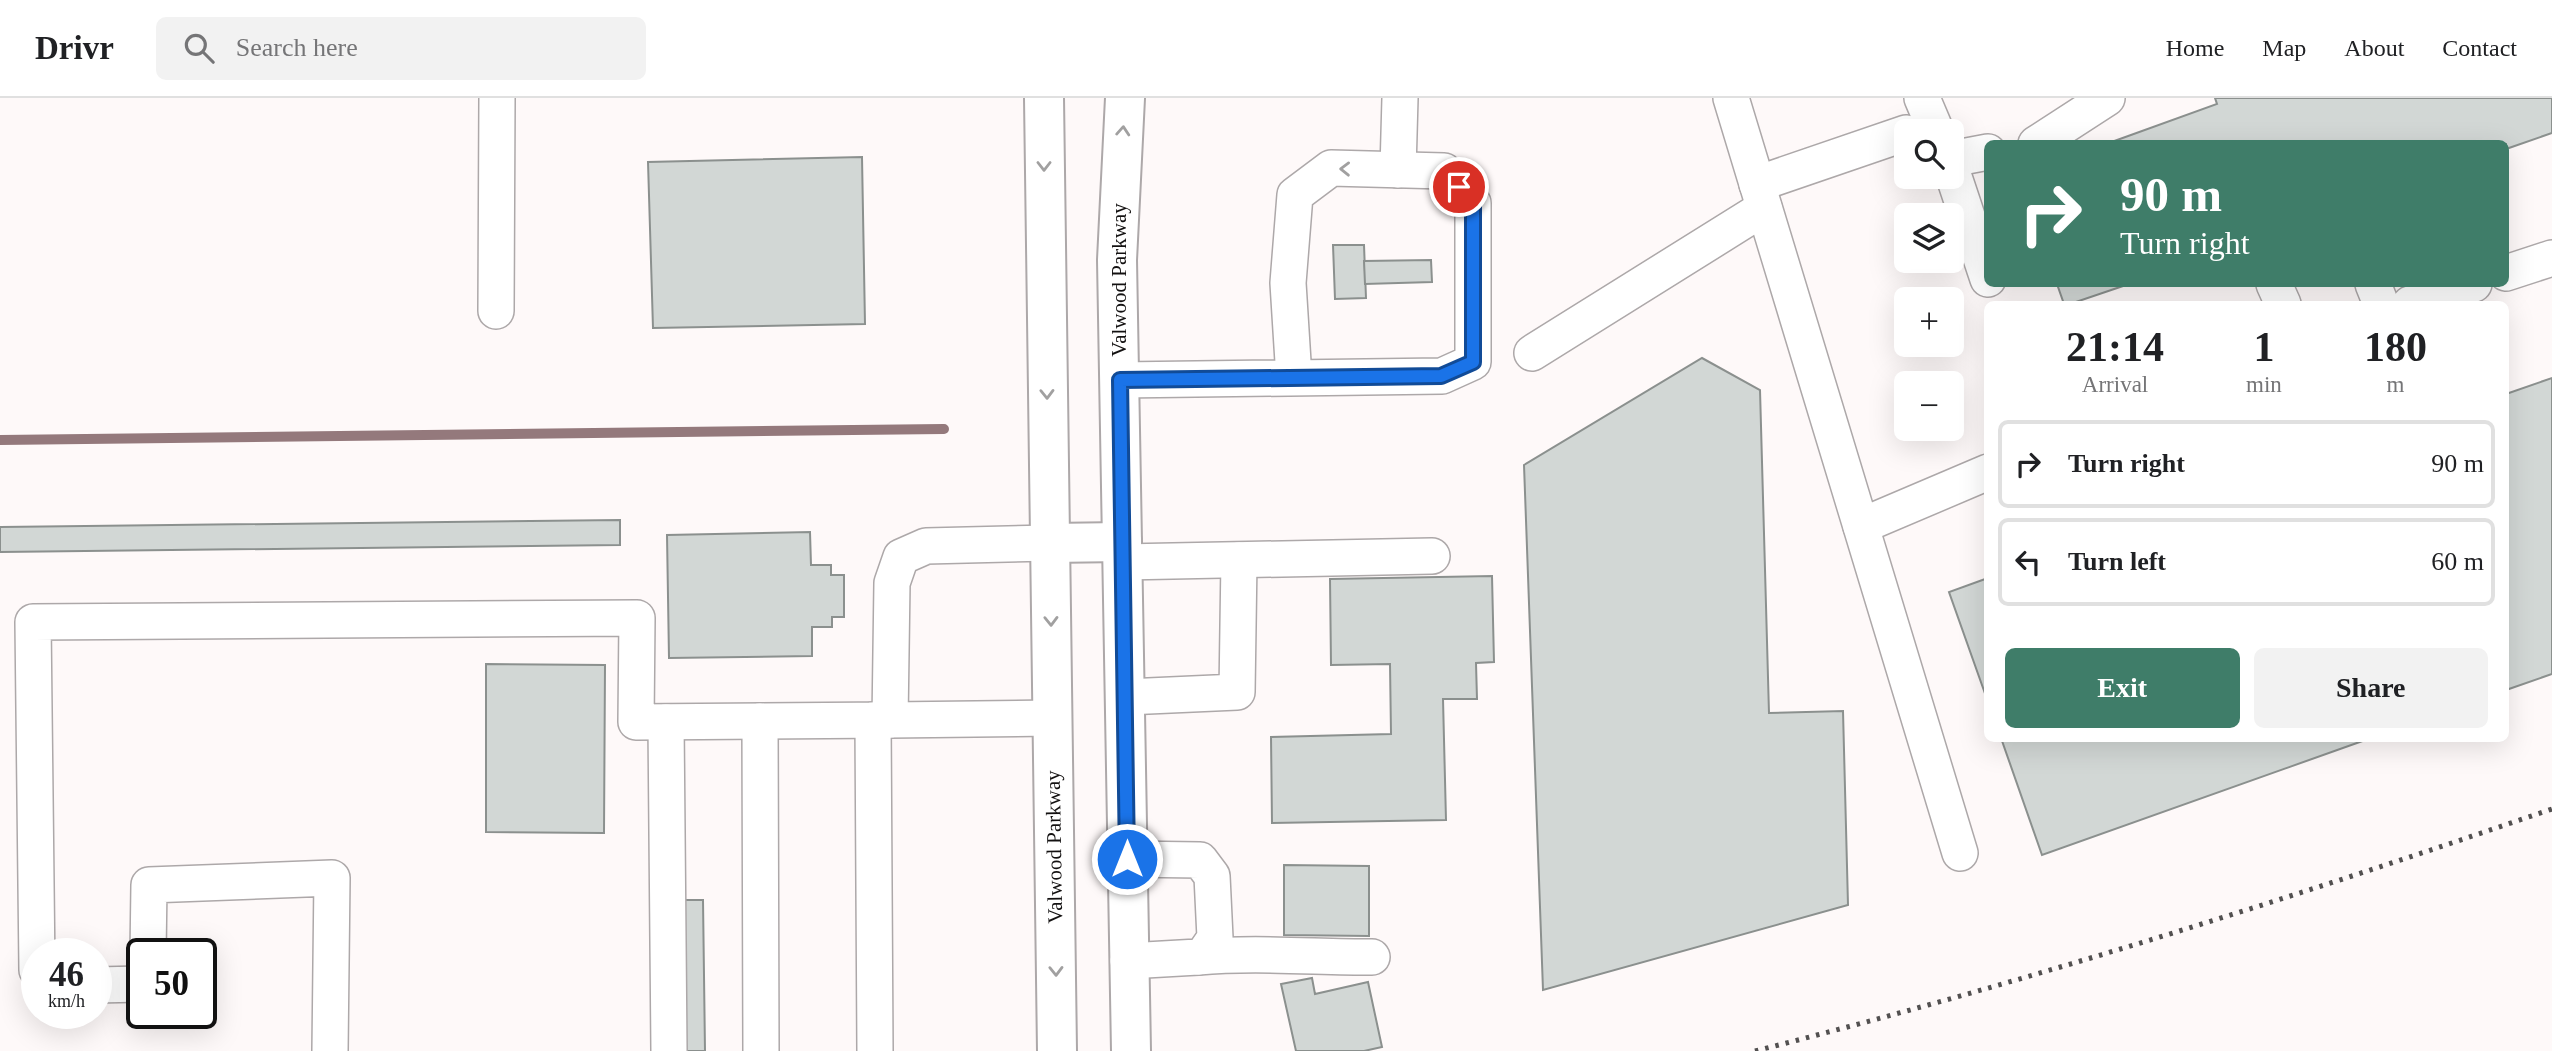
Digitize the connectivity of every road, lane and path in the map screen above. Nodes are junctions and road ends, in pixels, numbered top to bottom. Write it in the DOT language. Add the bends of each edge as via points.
graph roads {
  1 [pos="497,98"];
  2 [pos="1044,98"];
  3 [pos="1125,98"];
  4 [pos="1400,98"];
  5 [pos="1731,98"];
  6 [pos="2107,98"];
  7 [pos="1894,135"];
  8 [pos="2042,140"];
  9 [pos="1984,153"];
  10 [pos="1964,157"];
  11 [pos="1398,170"];
  12 [pos="1958,189"];
  13 [pos="1761,196"];
  14 [pos="2552,258"];
  15 [pos="1984,266"];
  16 [pos="2509,272"];
  17 [pos="2464,287"];
  18 [pos="2420,301"];
  19 [pos="496,311"];
  20 [pos="1532,354"];
  21 [pos="1294,378"];
  22 [pos="1120,380"];
  23 [pos="1984,474"];
  24 [pos="1861,526"];
  25 [pos="1050,543"];
  26 [pos="1123,552"];
  27 [pos="1432,556"];
  28 [pos="1239,560"];
  29 [pos="1126,697"];
  30 [pos="1052,718"];
  31 [pos="882,720"];
  32 [pos="760,721"];
  33 [pos="666,722"];
  34 [pos="1960,853"];
  35 [pos="1127,859"];
  36 [pos="37,938"];
  37 [pos="148,938"];
  38 [pos="1198,957"];
  39 [pos="1372,957"];
  40 [pos="1128,961"];
  41 [pos="330,1051"];
  42 [pos="669,1051"];
  43 [pos="761,1051"];
  44 [pos="875,1051"];
  45 [pos="1057,1051"];
  46 [pos="1131,1051"];
  1 -- 19 [label="lane"];
  2 -- 25 [label="main road, Valwood Parkway, one-way"];
  22 -- 3 [label="main road, Valwood Parkway, one-way" via="1117,248"];
  4 -- 11 [label="lane"];
  5 -- 13 [label="lane"];
  6 -- 8 [label="lane"];
  7 -- 13 [label="lane"];
  9 -- 10 [label="lane"];
  11 -- 21 [label="lane, one-way" via="1331,168 1295,195 1288,283"];
  11 -- 21 [label="lane" via="1444,171 1473,203 1473,362 1441,376"];
  12 -- 15 [label="lane"];
  13 -- 20 [label="lane"];
  13 -- 24 [label="lane"];
  14 -- 16 [label="lane"];
  17 -- 18 [label="lane"];
  21 -- 22 [label="lane"];
  22 -- 26 [label="main road, Valwood Parkway"];
  23 -- 24 [label="lane"];
  24 -- 34 [label="lane"];
  25 -- 26 [label="main road"];
  25 -- 30 [label="main road, Valwood Parkway, one-way"];
  25 -- 31 [label="lane" via="926,546 901,557 892,583"];
  26 -- 28 [label="lane"];
  26 -- 29 [label="main road, Valwood Parkway"];
  27 -- 28 [label="lane"];
  28 -- 29 [label="lane" via="1237,692"];
  29 -- 35 [label="main road, Valwood Parkway"];
  30 -- 31 [label="lane"];
  30 -- 45 [label="main road, Valwood Parkway, one-way"];
  31 -- 32 [label="lane"];
  31 -- 44 [label="lane"];
  32 -- 33 [label="lane"];
  32 -- 43 [label="lane"];
  33 -- 36 [label="lane" via="636,722 637,618 33,622"];
  33 -- 42 [label="lane"];
  35 -- 38 [label="lane" via="1200,860 1210,870 1215,938"];
  35 -- 40 [label="main road, Valwood Parkway"];
  37 -- 41 [label="lane" via="149,885 332,878"];
  38 -- 39 [label="lane" via="1242,953"];
  38 -- 40 [label="lane"];
  40 -- 46 [label="main road, Valwood Parkway"];
}
